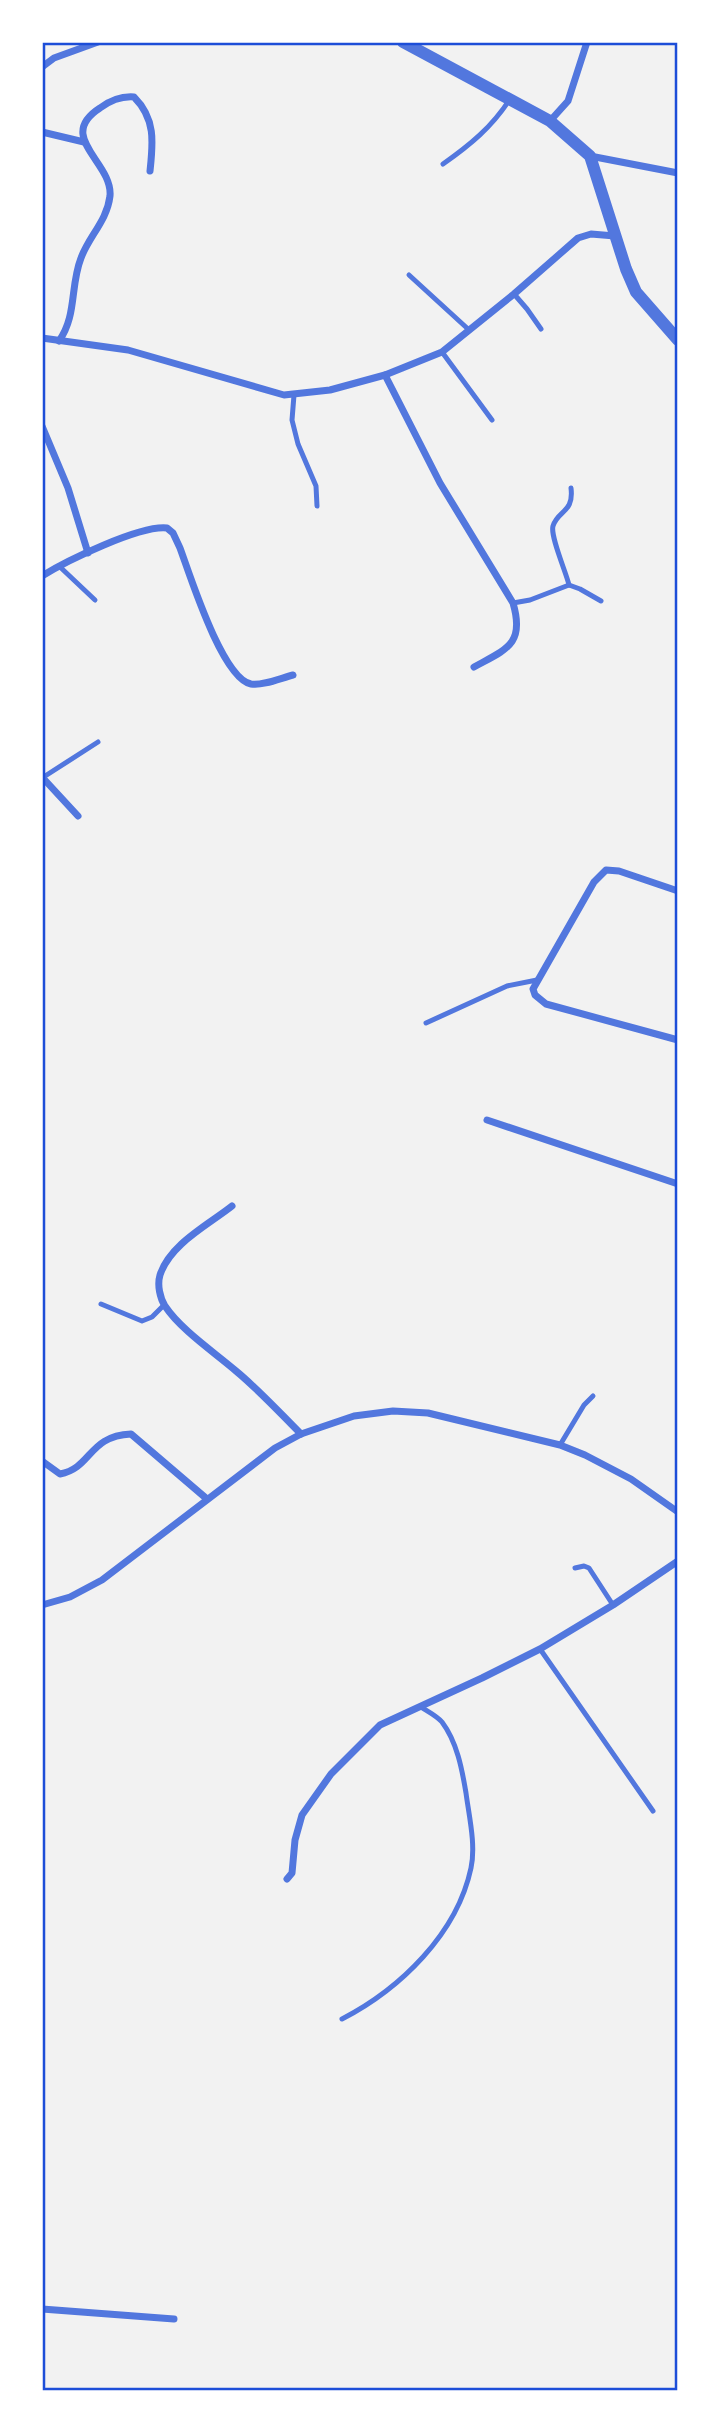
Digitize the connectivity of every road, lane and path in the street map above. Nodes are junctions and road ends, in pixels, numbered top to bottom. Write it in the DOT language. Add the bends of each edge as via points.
graph roads {
  1 [pos="98,42"];
  2 [pos="403,42"];
  3 [pos="587,42"];
  4 [pos="42,67"];
  5 [pos="510,99"];
  6 [pos="551,121"];
  7 [pos="42,132"];
  8 [pos="84,142"];
  9 [pos="590,156"];
  10 [pos="443,164"];
  11 [pos="150,172"];
  12 [pos="678,173"];
  13 [pos="616,236"];
  14 [pos="409,275"];
  15 [pos="514,295"];
  16 [pos="468,329"];
  17 [pos="541,329"];
  18 [pos="42,338"];
  19 [pos="678,340"];
  20 [pos="59,341"];
  21 [pos="442,352"];
  22 [pos="385,375"];
  23 [pos="294,395"];
  24 [pos="492,420"];
  25 [pos="42,426"];
  26 [pos="571,488"];
  27 [pos="317,506"];
  28 [pos="88,553"];
  29 [pos="59,566"];
  30 [pos="42,576"];
  31 [pos="569,585"];
  32 [pos="95,600"];
  33 [pos="601,601"];
  34 [pos="513,603"];
  35 [pos="474,667"];
  36 [pos="293,675"];
  37 [pos="98,742"];
  38 [pos="42,777"];
  39 [pos="78,816"];
  40 [pos="678,891"];
  41 [pos="537,980"];
  42 [pos="426,1023"];
  43 [pos="678,1040"];
  44 [pos="487,1120"];
  45 [pos="678,1184"];
  46 [pos="232,1206"];
  47 [pos="101,1304"];
  48 [pos="164,1305"];
  49 [pos="593,1396"];
  50 [pos="301,1434"];
  51 [pos="560,1445"];
  52 [pos="42,1461"];
  53 [pos="207,1499"];
  54 [pos="678,1512"];
  55 [pos="678,1561"];
  56 [pos="575,1567"];
  57 [pos="42,1605"];
  58 [pos="613,1605"];
  59 [pos="540,1649"];
  60 [pos="421,1707"];
  61 [pos="653,1811"];
  62 [pos="287,1879"];
  63 [pos="342,2019"];
  64 [pos="42,2309"];
  65 [pos="174,2319"];
  1 -- 4 [label="street"];
  2 -- 5 [label="street"];
  3 -- 6 [label="street" via="568,101"];
  5 -- 6 [label="street"];
  5 -- 10 [label="lane" via="477,139"];
  6 -- 9 [label="street"];
  7 -- 8 [label="street"];
  8 -- 11 [label="street" via="82,129 93,112 122,96 134,97 151,123"];
  8 -- 20 [label="street" via="106,176 110,194 106,212 81,258 69,322"];
  9 -- 12 [label="street"];
  9 -- 13 [label="street"];
  13 -- 15 [label="street" via="578,238"];
  13 -- 19 [label="street" via="636,292"];
  14 -- 16 [label="lane"];
  15 -- 16 [label="street"];
  15 -- 17 [label="lane"];
  16 -- 21 [label="street"];
  18 -- 20 [label="street"];
  20 -- 23 [label="street" via="128,350"];
  21 -- 22 [label="street"];
  21 -- 24 [label="lane"];
  22 -- 23 [label="street"];
  22 -- 34 [label="street" via="440,483"];
  23 -- 27 [label="lane" via="292,420 316,486"];
  25 -- 28 [label="street"];
  26 -- 31 [label="lane" via="569,508 555,521 552,532"];
  28 -- 29 [label="street"];
  28 -- 36 [label="street" via="149,529 167,528 180,548 225,659 238,677 251,684"];
  29 -- 30 [label="street"];
  29 -- 32 [label="lane"];
  31 -- 33 [label="lane"];
  31 -- 34 [label="lane"];
  34 -- 35 [label="street" via="518,634 512,643"];
  37 -- 38 [label="lane"];
  38 -- 39 [label="street"];
  40 -- 41 [label="street" via="606,870 594,882"];
  41 -- 42 [label="lane" via="507,986"];
  41 -- 43 [label="street" via="535,995 546,1004"];
  44 -- 45 [label="street"];
  46 -- 48 [label="street" via="167,1259 159,1277"];
  47 -- 48 [label="lane" via="142,1321"];
  48 -- 50 [label="street"];
  49 -- 51 [label="lane"];
  50 -- 51 [label="street" via="354,1416 393,1411 428,1413"];
  50 -- 53 [label="street"];
  51 -- 54 [label="street" via="607,1464"];
  52 -- 53 [label="street" via="60,1474 67,1473 100,1442 131,1434"];
  53 -- 57 [label="street" via="102,1580"];
  55 -- 58 [label="street"];
  56 -- 58 [label="lane" via="589,1568"];
  58 -- 59 [label="street"];
  59 -- 60 [label="street"];
  59 -- 61 [label="lane"];
  60 -- 62 [label="street" via="380,1725 331,1774 302,1815"];
  60 -- 63 [label="lane" via="441,1720 455,1745 464,1782 472,1866 461,1898 429,1950 394,1983"];
  64 -- 65 [label="street"];
}
